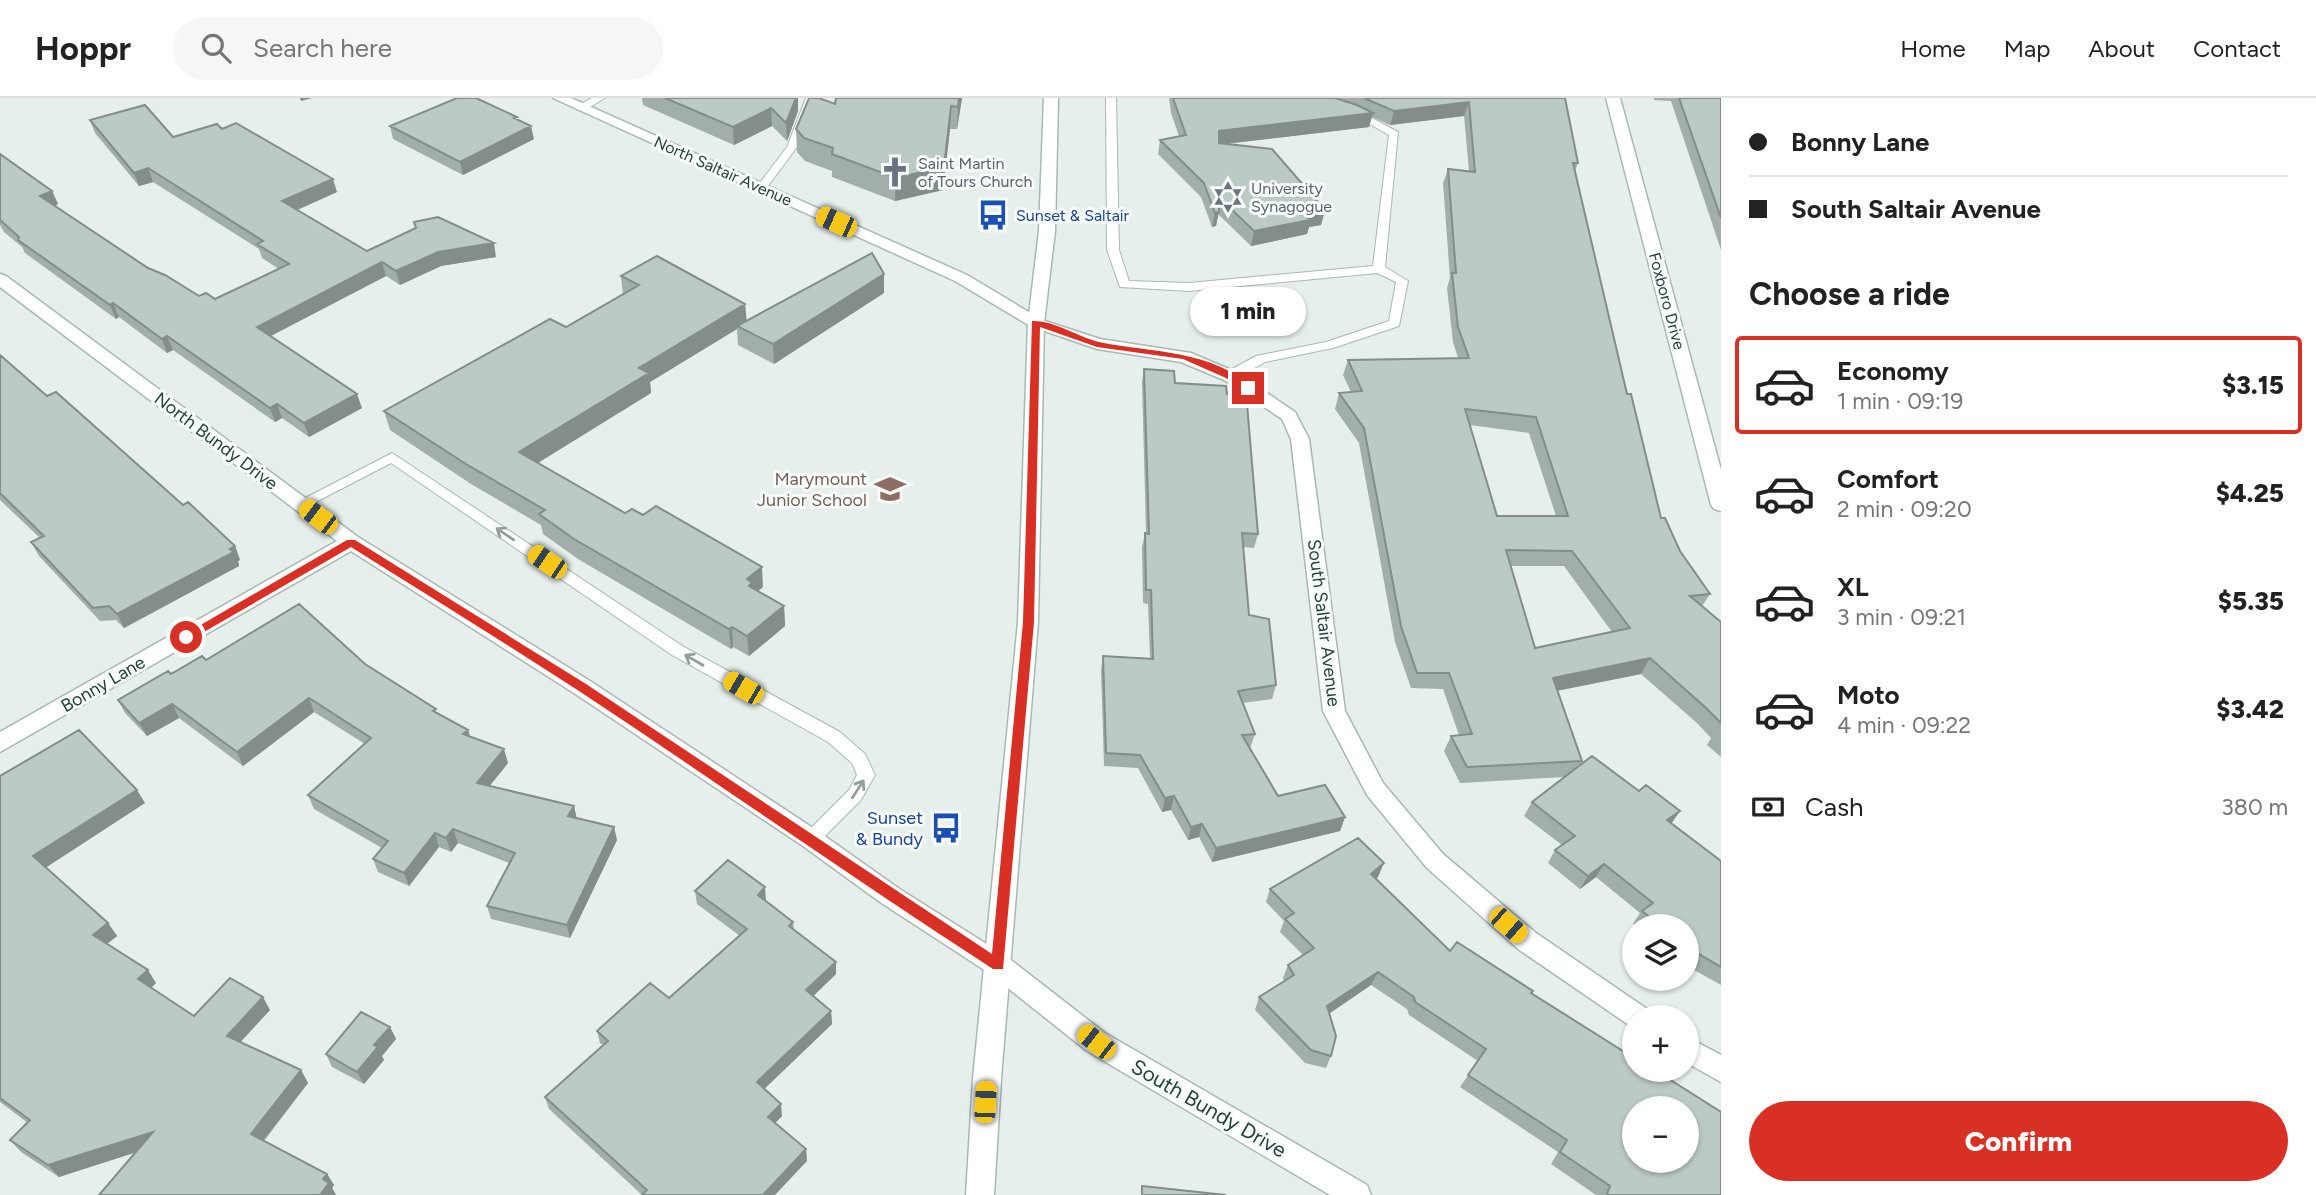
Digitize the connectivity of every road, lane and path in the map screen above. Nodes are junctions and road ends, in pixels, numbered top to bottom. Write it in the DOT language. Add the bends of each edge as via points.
graph roads {
  1 [pos="560,98"];
  2 [pos="600,98"];
  3 [pos="811,98"];
  4 [pos="1051,98"];
  5 [pos="1111,98"];
  6 [pos="1613,98"];
  7 [pos="1335,107"];
  8 [pos="581,108"];
  9 [pos="761,188"];
  10 [pos="1379,269"];
  11 [pos="0,279"];
  12 [pos="1036,323"];
  13 [pos="1230,376"];
  14 [pos="301,505"];
  15 [pos="1721,505"];
  16 [pos="351,542"];
  17 [pos="0,743"];
  18 [pos="811,839"];
  19 [pos="998,965"];
  20 [pos="1622,1006"];
  21 [pos="1699,1056"];
  22 [pos="1721,1070"];
  23 [pos="980,1195"];
  24 [pos="1357,1195"];
  1 -- 8 [label="street, North Saltair Avenue"];
  2 -- 8 [label="lane"];
  3 -- 9 [label="lane" via="792,147"];
  4 -- 12 [label="street" via="1047,231"];
  5 -- 10 [label="lane" via="1113,250 1124,284 1189,288"];
  6 -- 15 [label="street, Foxboro Drive"];
  7 -- 10 [label="lane" via="1394,134"];
  8 -- 9 [label="street, North Saltair Avenue"];
  9 -- 12 [label="street, North Saltair Avenue" via="961,278"];
  10 -- 13 [label="lane" via="1402,281 1395,323 1329,345 1261,359"];
  11 -- 14 [label="street, North Bundy Drive"];
  12 -- 13 [label="street, South Saltair Avenue" via="1097,344 1185,357"];
  12 -- 19 [label="street" via="1029,610"];
  13 -- 20 [label="street, South Saltair Avenue" via="1289,416 1300,439 1334,711 1376,789 1435,861 1527,941"];
  14 -- 16 [label="street, North Bundy Drive"];
  18 -- 14 [label="lane, one-way" via="855,795 866,775 859,759 834,737 678,651 392,457"];
  16 -- 17 [label="street, Bonny Lane"];
  16 -- 18 [label="street, North Bundy Drive"];
  18 -- 19 [label="street, North Bundy Drive"];
  19 -- 23 [label="street"];
  19 -- 24 [label="street, South Bundy Drive" via="1096,1042"];
  21 -- 22 [label="street"];
}
